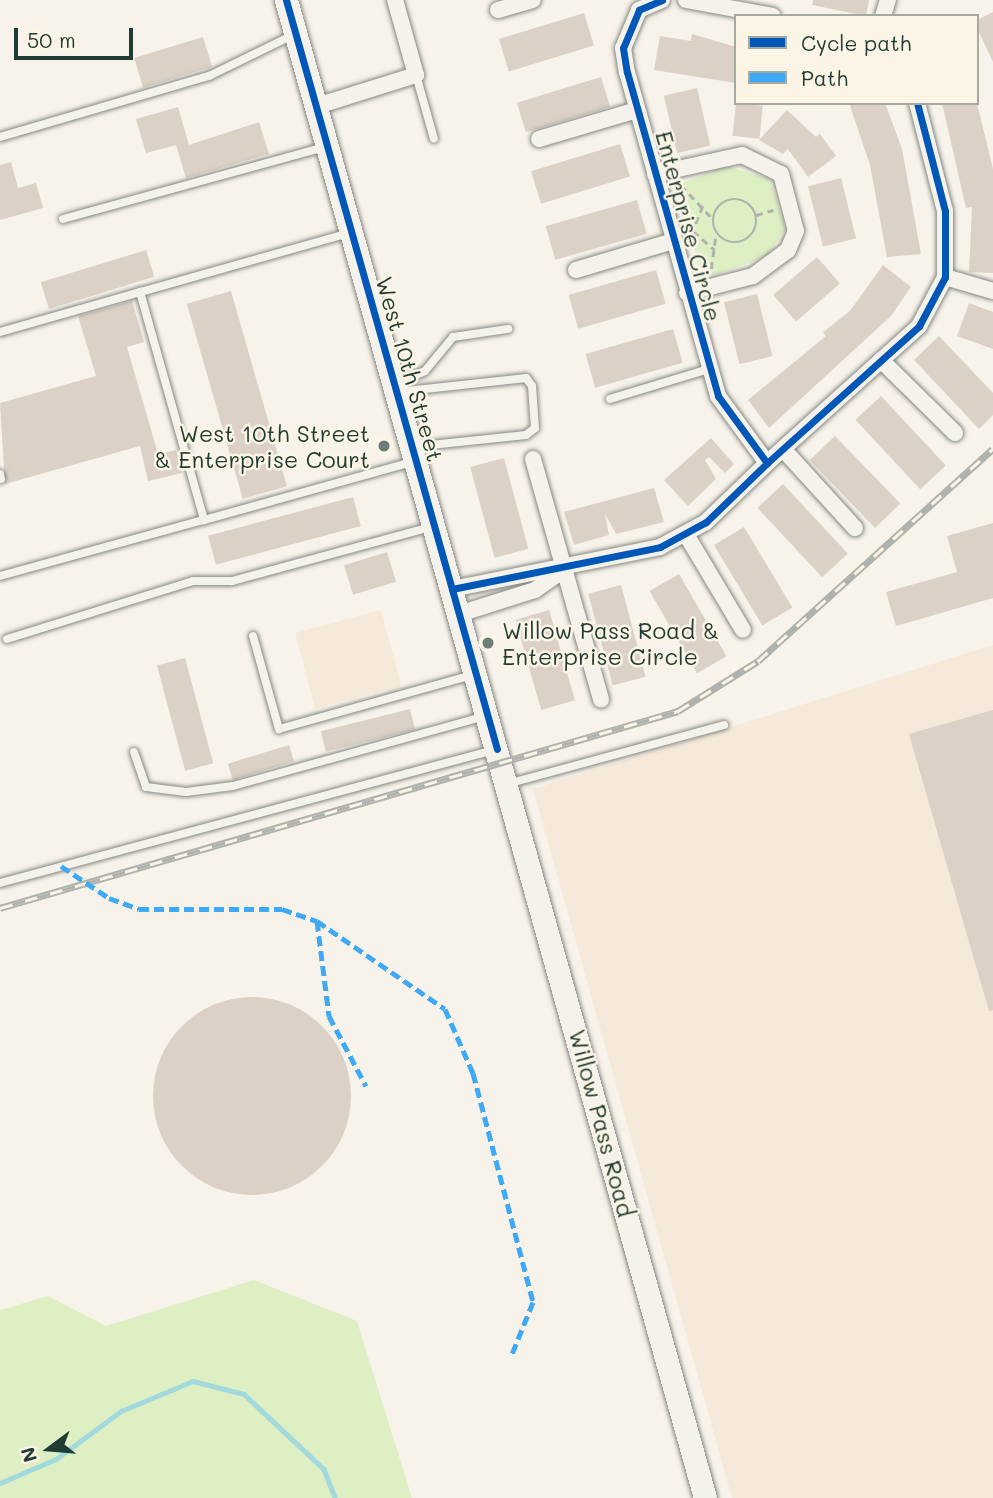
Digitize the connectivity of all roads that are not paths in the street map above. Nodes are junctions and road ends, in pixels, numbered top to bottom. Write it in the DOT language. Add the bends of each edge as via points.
graph roads {
  1 [pos="286,0"];
  2 [pos="396,0"];
  3 [pos="534,0"];
  4 [pos="662,0"];
  5 [pos="686,0"];
  6 [pos="634,5"];
  7 [pos="748,5"];
  8 [pos="498,10"];
  9 [pos="768,14"];
  10 [pos="296,34"];
  11 [pos="416,75"];
  12 [pos="918,105"];
  13 [pos="317,106"];
  14 [pos="637,110"];
  15 [pos="0,137"];
  16 [pos="434,139"];
  17 [pos="539,139"];
  18 [pos="327,146"];
  19 [pos="655,174"];
  20 [pos="63,219"];
  21 [pos="352,232"];
  22 [pos="673,241"];
  23 [pos="576,270"];
  24 [pos="945,277"];
  25 [pos="993,291"];
  26 [pos="141,292"];
  27 [pos="687,293"];
  28 [pos="508,329"];
  29 [pos="0,332"];
  30 [pos="881,360"];
  31 [pos="709,369"];
  32 [pos="395,388"];
  33 [pos="610,399"];
  34 [pos="955,433"];
  35 [pos="783,449"];
  36 [pos="414,454"];
  37 [pos="533,459"];
  38 [pos="767,464"];
  39 [pos="204,520"];
  40 [pos="434,526"];
  41 [pos="855,528"];
  42 [pos="687,536"];
  43 [pos="564,570"];
  44 [pos="0,576"];
  45 [pos="452,589"];
  46 [pos="459,614"];
  47 [pos="743,630"];
  48 [pos="253,636"];
  49 [pos="8,639"];
  50 [pos="476,674"];
  51 [pos="601,700"];
  52 [pos="488,715"];
  53 [pos="724,724"];
  54 [pos="497,749"];
  55 [pos="134,752"];
  56 [pos="507,784"];
  57 [pos="0,883"];
  58 [pos="705,1498"];
  1 -- 10 [label="main road, West 10th Street"];
  2 -- 11 [label="street"];
  3 -- 8 [label="street"];
  4 -- 6 [label="street, Enterprise Circle"];
  5 -- 7 [label="street"];
  6 -- 14 [label="street, Enterprise Circle" via="623,48"];
  7 -- 9 [label="street"];
  10 -- 13 [label="main road, West 10th Street"];
  10 -- 15 [label="lane" via="209,76"];
  11 -- 13 [label="street"];
  11 -- 16 [label="lane"];
  12 -- 24 [label="street" via="945,211"];
  13 -- 18 [label="main road, West 10th Street"];
  14 -- 17 [label="street"];
  14 -- 19 [label="street, Enterprise Circle"];
  18 -- 20 [label="lane"];
  18 -- 21 [label="main road, West 10th Street"];
  19 -- 22 [label="street, Enterprise Circle"];
  19 -- 27 [label="street" via="716,157 761,160 781,174 796,231 773,266"];
  21 -- 26 [label="lane"];
  21 -- 32 [label="main road, West 10th Street"];
  22 -- 23 [label="street"];
  22 -- 27 [label="street, Enterprise Circle"];
  24 -- 25 [label="street"];
  24 -- 30 [label="street" via="919,326"];
  26 -- 29 [label="lane"];
  26 -- 39 [label="lane"];
  27 -- 31 [label="street, Enterprise Circle"];
  28 -- 32 [label="lane" via="453,337 425,371"];
  30 -- 34 [label="street"];
  30 -- 35 [label="street"];
  31 -- 33 [label="lane"];
  31 -- 38 [label="street, Enterprise Circle" via="732,422"];
  32 -- 36 [label="main road, West 10th Street"];
  32 -- 36 [label="lane" via="526,378 532,386 535,428 526,435"];
  35 -- 38 [label="street"];
  35 -- 41 [label="street"];
  36 -- 39 [label="lane"];
  36 -- 40 [label="main road, West 10th Street"];
  37 -- 43 [label="street"];
  38 -- 42 [label="street"];
  39 -- 44 [label="lane"];
  40 -- 45 [label="main road, West 10th Street"];
  40 -- 49 [label="lane" via="232,581 193,581"];
  42 -- 43 [label="street"];
  42 -- 47 [label="street"];
  43 -- 45 [label="street" via="530,569"];
  43 -- 46 [label="street" via="535,590"];
  43 -- 51 [label="street"];
  45 -- 46 [label="main road, West 10th Street"];
  46 -- 50 [label="main road, West 10th Street"];
  48 -- 50 [label="lane" via="279,729"];
  50 -- 52 [label="main road, West 10th Street"];
  52 -- 54 [label="main road, West 10th Street"];
  52 -- 55 [label="lane" via="233,786 186,792 146,787"];
  53 -- 56 [label="lane"];
  54 -- 56 [label="main road, Willow Pass Road"];
  54 -- 57 [label="lane"];
  56 -- 58 [label="main road, Willow Pass Road"];
}
